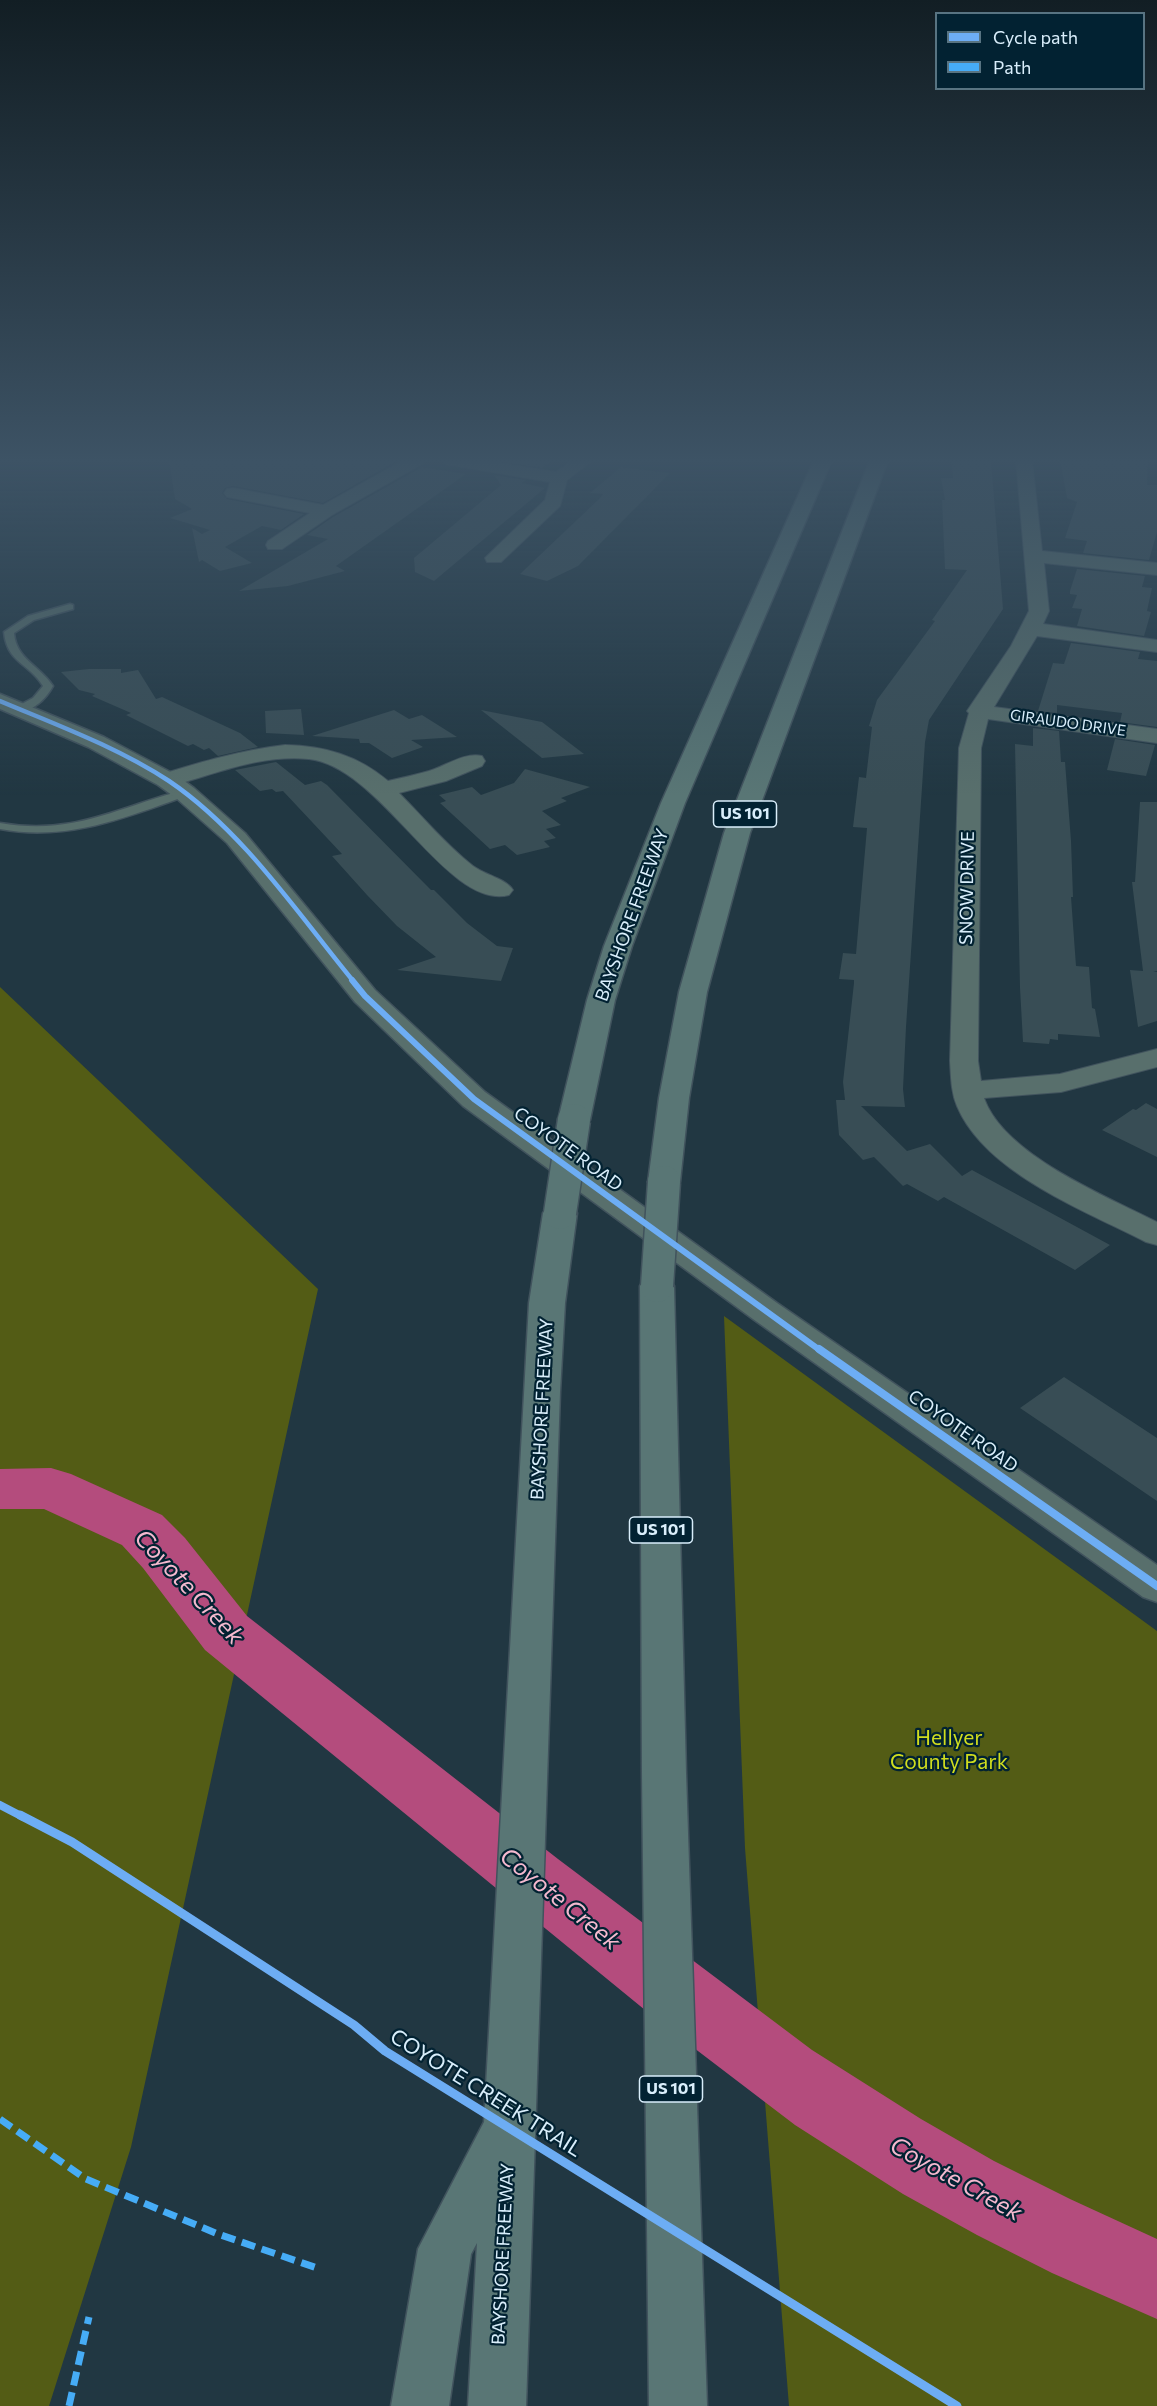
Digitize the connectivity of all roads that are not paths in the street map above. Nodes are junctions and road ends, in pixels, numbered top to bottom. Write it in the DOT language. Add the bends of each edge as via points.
graph roads {
  1 [pos="775,572"];
  2 [pos="836,572"];
  3 [pos="1036,572"];
  4 [pos="70,607"];
  5 [pos="1032,629"];
  6 [pos="1157,646"];
  7 [pos="10,705"];
  8 [pos="978,711"];
  9 [pos="1157,736"];
  10 [pos="474,761"];
  11 [pos="176,787"];
  12 [pos="381,790"];
  13 [pos="0,826"];
  14 [pos="500,890"];
  15 [pos="1157,1058"];
  16 [pos="967,1091"];
  17 [pos="1157,1235"];
  18 [pos="1157,1586"];
  19 [pos="509,2127"];
  20 [pos="497,2390"];
  21 [pos="420,2406"];
  22 [pos="678,2406"];
  1 -- 19 [label="highway, BAYSHORE FREEWAY, bridge" via="673,803 618,946 601,1000 574,1120 547,1314"];
  2 -- 22 [label="highway, US 101, bridge" via="737,833 693,992 664,1182 657,1286"];
  3 -- 5 [label="street, SNOW DRIVE" via="1039,611"];
  4 -- 7 [label="lane" via="31,618 9,632 9,641 20,660 48,686 34,703"];
  5 -- 6 [label="street"];
  5 -- 8 [label="street, SNOW DRIVE"];
  7 -- 11 [label="street, COYOTE ROAD" via="96,742"];
  8 -- 9 [label="street, GIRAUDO DRIVE"];
  8 -- 16 [label="street, SNOW DRIVE" via="969,748 964,1061"];
  10 -- 12 [label="street" via="438,776"];
  11 -- 12 [label="street" via="241,756 278,752 338,759"];
  11 -- 13 [label="lane" via="105,819 55,831"];
  11 -- 18 [label="street, COYOTE ROAD" via="236,838 365,996 474,1099 765,1311"];
  12 -- 14 [label="street" via="470,876"];
  15 -- 16 [label="street" via="1061,1083"];
  16 -- 17 [label="street, SNOW DRIVE" via="989,1135 1015,1156"];
  19 -- 20 [label="highway, BAYSHORE FREEWAY"];
  19 -- 21 [label="highway" via="445,2249"];
}
